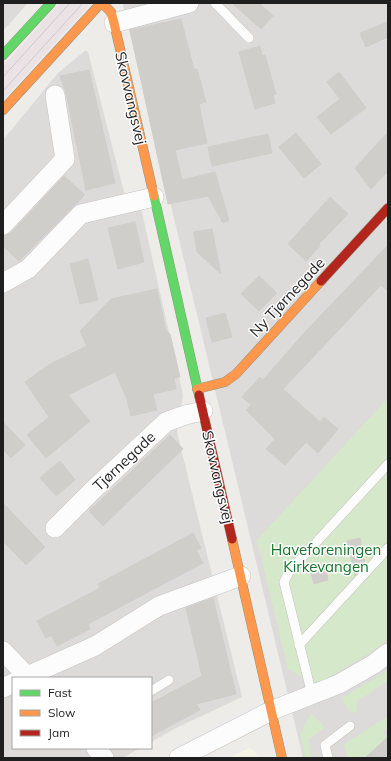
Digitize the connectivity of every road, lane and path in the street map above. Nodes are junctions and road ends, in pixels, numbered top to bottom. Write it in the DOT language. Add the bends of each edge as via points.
graph roads {
  1 [pos="51,3"];
  2 [pos="102,3"];
  3 [pos="189,3"];
  4 [pos="215,3"];
  5 [pos="114,23"];
  6 [pos="248,38"];
  7 [pos="3,55"];
  8 [pos="55,95"];
  9 [pos="3,110"];
  10 [pos="154,197"];
  11 [pos="388,208"];
  12 [pos="3,225"];
  13 [pos="3,283"];
  14 [pos="197,389"];
  15 [pos="202,411"];
  16 [pos="388,464"];
  17 [pos="55,528"];
  18 [pos="388,548"];
  19 [pos="241,576"];
  20 [pos="300,645"];
  21 [pos="3,651"];
  22 [pos="388,653"];
  23 [pos="22,677"];
  24 [pos="27,677"];
  25 [pos="169,680"];
  26 [pos="152,689"];
  27 [pos="312,695"];
  28 [pos="273,710"];
  29 [pos="350,726"];
  30 [pos="97,749"];
  31 [pos="104,758"];
  32 [pos="179,758"];
  33 [pos="282,758"];
  34 [pos="328,758"];
  1 -- 7 [label="street"];
  2 -- 5 [label="street, Skovvangsvej" via="111,12"];
  2 -- 9 [label="street"];
  3 -- 5 [label="street"];
  4 -- 6 [label="lane"];
  5 -- 10 [label="street, Skovvangsvej"];
  8 -- 12 [label="street" via="65,159"];
  10 -- 13 [label="street" via="82,214 28,269"];
  10 -- 14 [label="street, Skovvangsvej"];
  11 -- 14 [label="street, Ny Tjørnegade" via="236,374 225,382"];
  14 -- 15 [label="street, Skovvangsvej"];
  15 -- 17 [label="street, Tjørnegade" via="166,422"];
  15 -- 19 [label="street, Skovvangsvej"];
  16 -- 20 [label="lane" via="289,572 284,582"];
  18 -- 20 [label="lane"];
  19 -- 24 [label="street" via="159,606 95,646"];
  19 -- 28 [label="street, Skovvangsvej"];
  20 -- 27 [label="lane"];
  21 -- 23 [label="street"];
  22 -- 27 [label="street" via="339,684"];
  25 -- 26 [label="lane"];
  27 -- 28 [label="street"];
  28 -- 32 [label="street"];
  28 -- 33 [label="street, Skovvangsvej"];
  29 -- 34 [label="lane" via="325,745"];
  30 -- 31 [label="street"];
}
